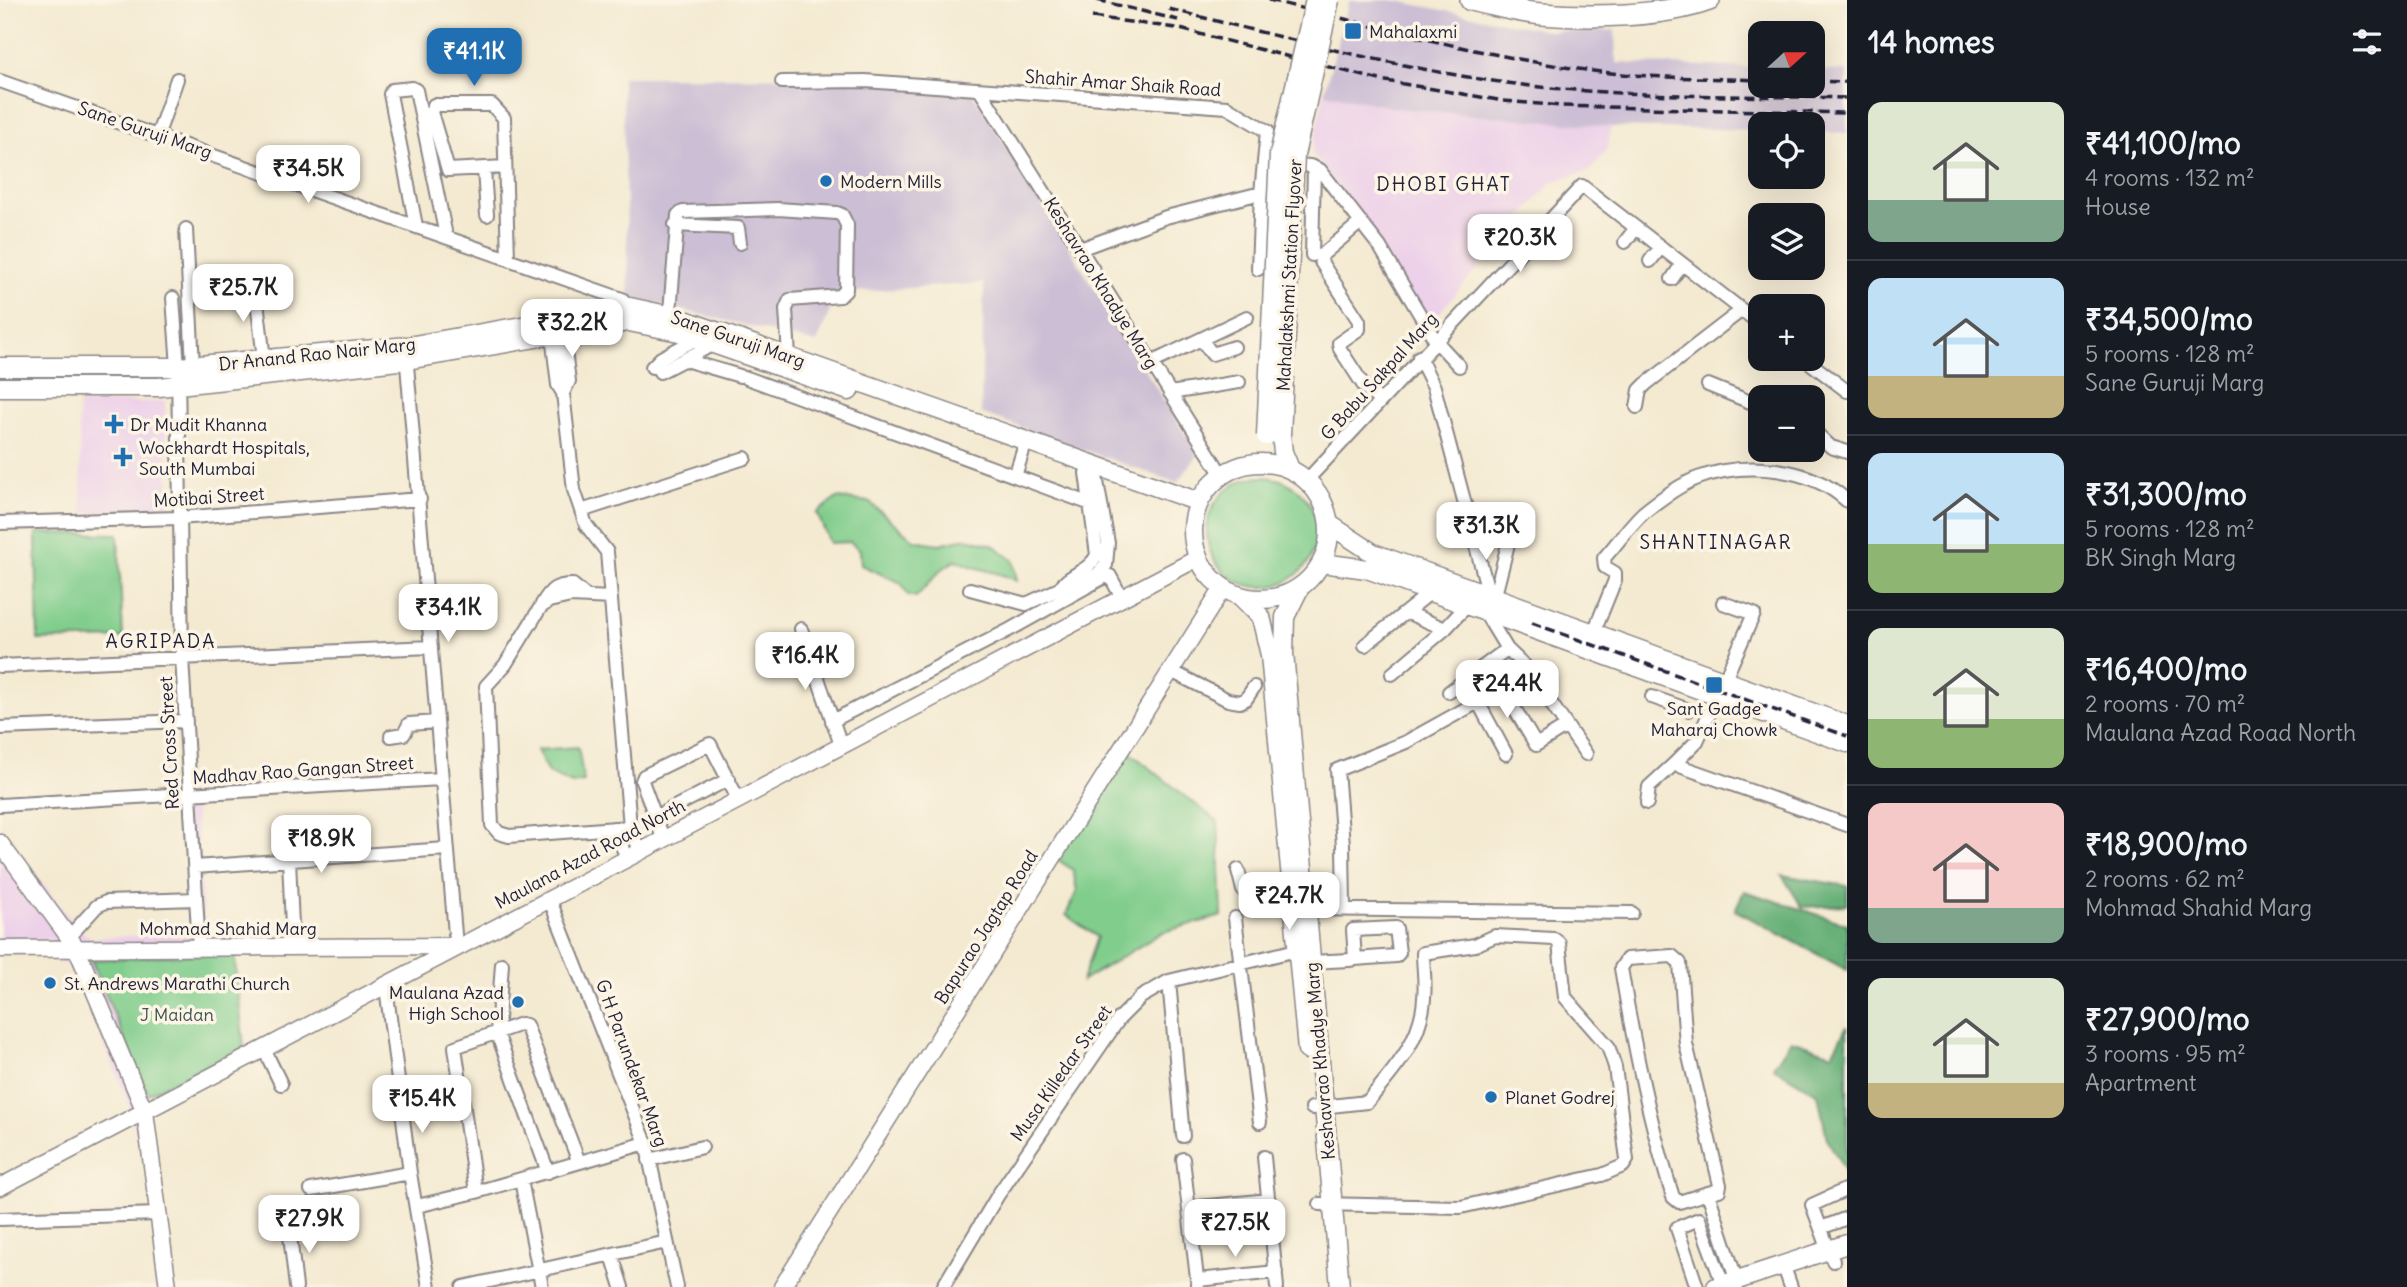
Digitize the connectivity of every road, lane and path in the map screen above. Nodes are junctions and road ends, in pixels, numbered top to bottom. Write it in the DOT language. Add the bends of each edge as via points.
graph roads {
  1 [pos="1315,0"];
  2 [pos="1330,0"];
  3 [pos="1471,0"];
  4 [pos="1699,4"];
  5 [pos="177,79"];
  6 [pos="0,81"];
  7 [pos="782,82"];
  8 [pos="980,90"];
  9 [pos="158,134"];
  10 [pos="1265,162"];
  11 [pos="505,167"];
  12 [pos="1314,168"];
  13 [pos="484,169"];
  14 [pos="1261,193"];
  15 [pos="487,215"];
  16 [pos="1362,222"];
  17 [pos="675,225"];
  18 [pos="416,226"];
  19 [pos="1636,228"];
  20 [pos="186,229"];
  21 [pos="446,236"];
  22 [pos="1625,242"];
  23 [pos="740,243"];
  24 [pos="1661,247"];
  25 [pos="1080,249"];
  26 [pos="1312,255"];
  27 [pos="508,258"];
  28 [pos="1650,261"];
  29 [pos="1682,264"];
  30 [pos="1258,269"];
  31 [pos="1672,279"];
  32 [pos="255,285"];
  33 [pos="173,298"];
  34 [pos="1742,310"];
  35 [pos="629,314"];
  36 [pos="1748,315"];
  37 [pos="1247,317"];
  38 [pos="669,322"];
  39 [pos="559,329"];
  40 [pos="1201,339"];
  41 [pos="1435,340"];
  42 [pos="706,341"];
  43 [pos="1234,347"];
  44 [pos="406,353"];
  45 [pos="789,357"];
  46 [pos="1419,357"];
  47 [pos="264,359"];
  48 [pos="685,360"];
  49 [pos="1151,363"];
  50 [pos="1458,366"];
  51 [pos="0,367"];
  52 [pos="1821,371"];
  53 [pos="183,373"];
  54 [pos="827,377"];
  55 [pos="1238,382"];
  56 [pos="1708,385"];
  57 [pos="0,387"];
  58 [pos="1847,391"];
  59 [pos="1170,393"];
  60 [pos="1380,401"];
  61 [pos="1748,402"];
  62 [pos="819,404"];
  63 [pos="1637,407"];
  64 [pos="1273,435"];
  65 [pos="1825,441"];
  66 [pos="1019,446"];
  67 [pos="1847,452"];
  68 [pos="745,458"];
  69 [pos="1249,463"];
  70 [pos="1290,469"];
  71 [pos="1015,475"];
  72 [pos="1091,475"];
  73 [pos="1222,475"];
  74 [pos="1307,480"];
  75 [pos="420,499"];
  76 [pos="1847,501"];
  77 [pos="1091,503"];
  78 [pos="1197,507"];
  79 [pos="581,511"];
  80 [pos="179,518"];
  81 [pos="0,523"];
  82 [pos="1329,524"];
  83 [pos="1510,536"];
  84 [pos="1198,558"];
  85 [pos="1322,563"];
  86 [pos="1402,572"];
  87 [pos="1300,587"];
  88 [pos="1223,588"];
  89 [pos="970,589"];
  90 [pos="1059,589"];
  91 [pos="1442,590"];
  92 [pos="1241,597"];
  93 [pos="611,598"];
  94 [pos="1122,598"];
  95 [pos="1484,602"];
  96 [pos="1723,603"];
  97 [pos="1406,612"];
  98 [pos="801,628"];
  99 [pos="1011,629"];
  100 [pos="1445,629"];
  101 [pos="1594,632"];
  102 [pos="998,635"];
  103 [pos="1365,645"];
  104 [pos="431,647"];
  105 [pos="1507,649"];
  106 [pos="1015,654"];
  107 [pos="182,657"];
  108 [pos="941,665"];
  109 [pos="0,666"];
  110 [pos="1526,667"];
  111 [pos="1171,671"];
  112 [pos="1392,674"];
  113 [pos="1667,677"];
  114 [pos="952,687"];
  115 [pos="1254,687"];
  116 [pos="1501,687"];
  117 [pos="1723,689"];
  118 [pos="1449,692"];
  119 [pos="1478,702"];
  120 [pos="1689,710"];
  121 [pos="832,720"];
  122 [pos="186,722"];
  123 [pos="437,722"];
  124 [pos="1847,725"];
  125 [pos="1565,727"];
  126 [pos="0,728"];
  127 [pos="391,736"];
  128 [pos="1847,743"];
  129 [pos="841,745"];
  130 [pos="1506,754"];
  131 [pos="1586,754"];
  132 [pos="1674,764"];
  133 [pos="441,779"];
  134 [pos="729,779"];
  135 [pos="190,796"];
  136 [pos="738,799"];
  137 [pos="1647,803"];
  138 [pos="0,805"];
  139 [pos="655,817"];
  140 [pos="1847,825"];
  141 [pos="630,827"];
  142 [pos="613,828"];
  143 [pos="663,838"];
  144 [pos="0,843"];
  145 [pos="446,849"];
  146 [pos="633,853"];
  147 [pos="289,860"];
  148 [pos="195,867"];
  149 [pos="1238,870"];
  150 [pos="1298,884"];
  151 [pos="549,898"];
  152 [pos="196,899"];
  153 [pos="1344,908"];
  154 [pos="1300,909"];
  155 [pos="1632,914"];
  156 [pos="1235,918"];
  157 [pos="73,942"];
  158 [pos="456,946"];
  159 [pos="293,947"];
  160 [pos="199,948"];
  161 [pos="0,949"];
  162 [pos="1306,953"];
  163 [pos="1354,959"];
  164 [pos="1241,961"];
  165 [pos="502,964"];
  166 [pos="1169,981"];
  167 [pos="386,987"];
  168 [pos="497,1033"];
  169 [pos="265,1051"];
  170 [pos="281,1084"];
  171 [pos="1318,1108"];
  172 [pos="145,1112"];
  173 [pos="1260,1122"];
  174 [pos="1183,1136"];
  175 [pos="646,1143"];
  176 [pos="702,1147"];
  177 [pos="1264,1157"];
  178 [pos="1183,1159"];
  179 [pos="649,1160"];
  180 [pos="579,1163"];
  181 [pos="548,1172"];
  182 [pos="410,1173"];
  183 [pos="520,1180"];
  184 [pos="0,1187"];
  185 [pos="1847,1189"];
  186 [pos="311,1190"];
  187 [pos="476,1192"];
  188 [pos="1708,1193"];
  189 [pos="1269,1200"];
  190 [pos="1326,1204"];
  191 [pos="417,1206"];
  192 [pos="1189,1208"];
  193 [pos="159,1213"];
  194 [pos="1847,1217"];
  195 [pos="0,1219"];
  196 [pos="289,1227"];
  197 [pos="1821,1228"];
  198 [pos="667,1242"];
  199 [pos="1847,1244"];
  200 [pos="612,1255"];
  201 [pos="1837,1256"];
  202 [pos="539,1272"];
  203 [pos="1276,1272"];
  204 [pos="1782,1275"];
  205 [pos="1695,1281"];
  206 [pos="1736,1282"];
  207 [pos="1198,1283"];
  208 [pos="168,1287"];
  209 [pos="296,1287"];
  210 [pos="429,1287"];
  211 [pos="463,1287"];
  212 [pos="542,1287"];
  213 [pos="622,1287"];
  214 [pos="677,1287"];
  215 [pos="782,1287"];
  216 [pos="943,1287"];
  217 [pos="1277,1287"];
  218 [pos="1328,1287"];
  219 [pos="1340,1287"];
  1 -- 64 [label="main road, Mahalakshmi Station Flyover, bridge" via="1279,154"];
  2 -- 64 [label="main road, Mahalakshmi Station Flyover, bridge" via="1295,155"];
  3 -- 4 [label="main road" via="1540,14 1621,13"];
  5 -- 9 [label="street"];
  6 -- 9 [label="street, Sane Guruji Marg"];
  7 -- 8 [label="street" via="865,81"];
  8 -- 10 [label="street, Shahir Amar Shaik Road" via="1227,107 1267,131"];
  8 -- 25 [label="street, Keshavrao Khadye Marg"];
  9 -- 18 [label="street, Sane Guruji Marg"];
  10 -- 12 [label="street"];
  10 -- 14 [label="street"];
  11 -- 13 [label="street"];
  11 -- 13 [label="street" via="504,118 497,107 434,105 431,112 448,170"];
  11 -- 27 [label="street"];
  12 -- 16 [label="street"];
  12 -- 26 [label="street"];
  13 -- 15 [label="street"];
  14 -- 25 [label="street" via="1166,217"];
  14 -- 30 [label="street"];
  16 -- 41 [label="street"];
  16 -- 60 [label="street" via="1322,255 1321,262 1359,321 1359,329 1339,343 1340,349 1364,386"];
  17 -- 23 [label="street" via="738,228"];
  17 -- 38 [label="street"];
  17 -- 45 [label="street" via="683,212 778,209 842,215 847,225 846,290 840,296 790,300 786,309"];
  18 -- 21 [label="street, Sane Guruji Marg"];
  18 -- 21 [label="street" via="392,90 415,90"];
  19 -- 22 [label="street"];
  19 -- 24 [label="street, G Babu Sakpal Marg"];
  19 -- 41 [label="street, G Babu Sakpal Marg" via="1582,186"];
  20 -- 53 [label="street"];
  21 -- 27 [label="street, Sane Guruji Marg"];
  24 -- 28 [label="street"];
  24 -- 29 [label="street, G Babu Sakpal Marg"];
  25 -- 49 [label="street, Keshavrao Khadye Marg"];
  27 -- 35 [label="street, Sane Guruji Marg" via="622,299"];
  29 -- 31 [label="street"];
  29 -- 34 [label="street, G Babu Sakpal Marg"];
  32 -- 47 [label="street"];
  33 -- 53 [label="street"];
  34 -- 36 [label="street, G Babu Sakpal Marg"];
  34 -- 63 [label="street" via="1646,384"];
  35 -- 38 [label="main road, Sane Guruji Marg"];
  35 -- 39 [label="main road, Dr Anand Rao Nair Marg"];
  37 -- 40 [label="street"];
  38 -- 42 [label="main road, Sane Guruji Marg"];
  38 -- 45 [label="main road, Sane Guruji Marg"];
  39 -- 44 [label="main road, Dr Anand Rao Nair Marg"];
  39 -- 79 [label="street" via="569,382 564,393 574,490"];
  40 -- 43 [label="street" via="1212,354"];
  40 -- 49 [label="street"];
  41 -- 46 [label="street, G Babu Sakpal Marg"];
  41 -- 50 [label="street"];
  42 -- 48 [label="street"];
  42 -- 48 [label="street" via="662,358 656,369"];
  42 -- 54 [label="main road, Sane Guruji Marg"];
  44 -- 47 [label="main road, Dr Anand Rao Nair Marg"];
  44 -- 53 [label="main road, Dr Anand Rao Nair Marg"];
  44 -- 75 [label="street"];
  45 -- 54 [label="main road, Sane Guruji Marg"];
  46 -- 60 [label="street, G Babu Sakpal Marg"];
  46 -- 95 [label="street" via="1434,387"];
  47 -- 53 [label="main road, Dr Anand Rao Nair Marg"];
  48 -- 62 [label="street"];
  49 -- 59 [label="street, Keshavrao Khadye Marg"];
  51 -- 53 [label="main road, Dr Anand Rao Nair Marg"];
  52 -- 58 [label="street"];
  53 -- 57 [label="main road, Dr Anand Rao Nair Marg"];
  53 -- 80 [label="street, Red Cross Street"];
  54 -- 62 [label="street"];
  54 -- 66 [label="main road, Sane Guruji Marg"];
  55 -- 59 [label="street"];
  56 -- 61 [label="street"];
  59 -- 73 [label="street, Keshavrao Khadye Marg"];
  60 -- 74 [label="street, G Babu Sakpal Marg"];
  62 -- 71 [label="street"];
  64 -- 69 [label="main road, Mahalakshmi Station Flyover"];
  64 -- 70 [label="main road, Mahalakshmi Station Flyover"];
  65 -- 67 [label="street"];
  66 -- 71 [label="street"];
  66 -- 72 [label="main road, Sane Guruji Marg"];
  66 -- 78 [label="main road, Sane Guruji Marg"];
  68 -- 79 [label="street"];
  69 -- 70 [label="main road"];
  69 -- 73 [label="main road"];
  70 -- 74 [label="main road"];
  71 -- 77 [label="street"];
  72 -- 77 [label="street"];
  72 -- 78 [label="main road, Sane Guruji Marg"];
  72 -- 90 [label="street" via="1108,543 1106,565 1097,575"];
  73 -- 78 [label="main road"];
  74 -- 82 [label="main road" via="1322,501"];
  75 -- 80 [label="street, Motibai Street"];
  75 -- 104 [label="street"];
  76 -- 101 [label="street" via="1827,486 1779,469 1726,471 1698,478 1642,514 1604,558 1615,580"];
  77 -- 90 [label="street" via="1095,559"];
  78 -- 84 [label="main road" via="1193,530"];
  79 -- 93 [label="street" via="607,552"];
  80 -- 81 [label="street, Motibai Street"];
  80 -- 107 [label="street, Red Cross Street"];
  82 -- 85 [label="main road"];
  82 -- 86 [label="main road"];
  83 -- 95 [label="street"];
  84 -- 88 [label="main road"];
  84 -- 94 [label="street, Maulana Azad Road North"];
  85 -- 86 [label="main road"];
  85 -- 87 [label="main road"];
  86 -- 91 [label="main road"];
  87 -- 92 [label="main road" via="1272,598"];
  87 -- 150 [label="main road, Keshavrao Khadye Marg" via="1285,617 1284,653"];
  88 -- 92 [label="main road"];
  88 -- 111 [label="street, Bapurao Jagtap Road"];
  89 -- 90 [label="street" via="1026,604"];
  91 -- 95 [label="main road"];
  91 -- 97 [label="street"];
  92 -- 150 [label="main road, Keshavrao Khadye Marg" via="1261,617 1270,655"];
  93 -- 141 [label="street"];
  93 -- 142 [label="street" via="549,601 486,686 492,825 499,833"];
  94 -- 99 [label="street" via="1107,575"];
  94 -- 106 [label="street, Maulana Azad Road North"];
  95 -- 100 [label="street"];
  95 -- 101 [label="main road"];
  95 -- 105 [label="street"];
  95 -- 113 [label="main road"];
  96 -- 117 [label="street" via="1754,614"];
  97 -- 100 [label="street"];
  97 -- 103 [label="street"];
  98 -- 121 [label="street"];
  99 -- 102 [label="street"];
  99 -- 106 [label="street"];
  100 -- 112 [label="street"];
  101 -- 117 [label="main road"];
  102 -- 106 [label="street"];
  102 -- 108 [label="street"];
  104 -- 107 [label="street"];
  104 -- 123 [label="street"];
  105 -- 110 [label="street"];
  105 -- 118 [label="street"];
  106 -- 114 [label="street, Maulana Azad Road North"];
  107 -- 109 [label="street"];
  107 -- 122 [label="street, Red Cross Street"];
  108 -- 114 [label="street"];
  108 -- 121 [label="street"];
  110 -- 116 [label="street"];
  110 -- 125 [label="street"];
  111 -- 115 [label="street" via="1233,702 1246,699"];
  111 -- 215 [label="street, Bapurao Jagtap Road"];
  113 -- 117 [label="main road"];
  113 -- 120 [label="street" via="1656,699"];
  114 -- 129 [label="street, Maulana Azad Road North"];
  116 -- 119 [label="street"];
  116 -- 125 [label="street" via="1536,745"];
  117 -- 124 [label="main road"];
  117 -- 128 [label="main road"];
  117 -- 132 [label="street" via="1697,741"];
  119 -- 130 [label="street"];
  119 -- 153 [label="street" via="1406,742 1337,770"];
  121 -- 129 [label="street"];
  122 -- 126 [label="street"];
  122 -- 135 [label="street, Red Cross Street"];
  123 -- 127 [label="street" via="409,724 404,734"];
  123 -- 133 [label="street"];
  125 -- 131 [label="street"];
  129 -- 136 [label="street, Maulana Azad Road North"];
  132 -- 137 [label="street" via="1649,787"];
  132 -- 140 [label="street"];
  133 -- 135 [label="street, Madhav Rao Gangan Street"];
  133 -- 145 [label="street"];
  134 -- 136 [label="street"];
  134 -- 139 [label="street"];
  134 -- 139 [label="street" via="712,745 697,749 642,779"];
  135 -- 138 [label="street, Madhav Rao Gangan Street"];
  135 -- 148 [label="street, Red Cross Street"];
  136 -- 143 [label="street, Maulana Azad Road North"];
  139 -- 143 [label="street"];
  141 -- 142 [label="street"];
  141 -- 146 [label="street"];
  142 -- 146 [label="street"];
  143 -- 146 [label="street, Maulana Azad Road North"];
  144 -- 157 [label="street"];
  145 -- 147 [label="street"];
  145 -- 158 [label="street"];
  146 -- 151 [label="street, Maulana Azad Road North"];
  147 -- 148 [label="street"];
  147 -- 159 [label="street"];
  148 -- 152 [label="street, Red Cross Street"];
  149 -- 150 [label="street" via="1243,890"];
  150 -- 154 [label="main road, Keshavrao Khadye Marg"];
  151 -- 158 [label="street, Maulana Azad Road North"];
  151 -- 175 [label="street, G H Parundekar Marg"];
  152 -- 157 [label="street" via="106,902 97,906"];
  152 -- 160 [label="street, Red Cross Street"];
  153 -- 154 [label="street"];
  153 -- 155 [label="street"];
  154 -- 162 [label="main road, Keshavrao Khadye Marg"];
  156 -- 164 [label="street"];
  157 -- 160 [label="street, Mohmad Shahid Marg"];
  157 -- 161 [label="street, Mohmad Shahid Marg"];
  157 -- 172 [label="street"];
  158 -- 159 [label="street, Mohmad Shahid Marg"];
  158 -- 167 [label="street, Maulana Azad Road North"];
  159 -- 160 [label="street, Mohmad Shahid Marg"];
  162 -- 163 [label="street, Musa Killedar Street"];
  162 -- 164 [label="street, Musa Killedar Street"];
  162 -- 171 [label="main road, Keshavrao Khadye Marg"];
  164 -- 166 [label="street, Musa Killedar Street"];
  164 -- 173 [label="street"];
  165 -- 168 [label="street"];
  166 -- 174 [label="street"];
  166 -- 216 [label="street, Musa Killedar Street" via="1140,997 1119,1018 998,1195"];
  167 -- 169 [label="street, Maulana Azad Road North"];
  167 -- 182 [label="street"];
  168 -- 180 [label="street" via="526,1025"];
  168 -- 181 [label="street"];
  168 -- 187 [label="street" via="460,1043 454,1050"];
  169 -- 170 [label="street"];
  169 -- 172 [label="street, Maulana Azad Road North"];
  171 -- 190 [label="main road, Keshavrao Khadye Marg"];
  171 -- 190 [label="street" via="1367,1102 1404,1057 1420,1022 1423,953 1475,945 1495,936 1554,939 1559,943 1565,997 1608,1046 1615,1067 1627,1160 1602,1175 1461,1207"];
  172 -- 184 [label="street, Maulana Azad Road North"];
  172 -- 193 [label="street"];
  175 -- 179 [label="street, G H Parundekar Marg"];
  175 -- 180 [label="street"];
  176 -- 179 [label="street"];
  177 -- 189 [label="street"];
  178 -- 192 [label="street"];
  179 -- 198 [label="street, G H Parundekar Marg"];
  180 -- 181 [label="street"];
  181 -- 183 [label="street"];
  182 -- 186 [label="street"];
  182 -- 191 [label="street"];
  183 -- 187 [label="street"];
  183 -- 202 [label="street"];
  185 -- 197 [label="street" via="1812,1203"];
  187 -- 191 [label="street"];
  188 -- 188 [label="street" via="1719,1190 1720,1185 1685,1044 1680,963 1672,956 1627,959 1622,968 1635,1051 1651,1129 1673,1198 1679,1202"];
  188 -- 206 [label="street"];
  189 -- 192 [label="street"];
  189 -- 203 [label="street"];
  190 -- 218 [label="main road, Keshavrao Khadye Marg"];
  190 -- 219 [label="main road, Keshavrao Khadye Marg"];
  191 -- 210 [label="street"];
  192 -- 207 [label="street"];
  193 -- 195 [label="street"];
  193 -- 208 [label="street"];
  194 -- 197 [label="street"];
  196 -- 209 [label="street"];
  197 -- 201 [label="street"];
  198 -- 200 [label="street"];
  198 -- 214 [label="street, G H Parundekar Marg"];
  199 -- 201 [label="main road"];
  200 -- 202 [label="street"];
  200 -- 213 [label="street"];
  201 -- 204 [label="main road"];
  202 -- 211 [label="street"];
  202 -- 212 [label="street"];
  203 -- 207 [label="street"];
  203 -- 217 [label="street"];
  204 -- 206 [label="main road"];
  205 -- 206 [label="street"];
  205 -- 206 [label="street" via="1678,1231 1680,1225 1701,1221"];
}
